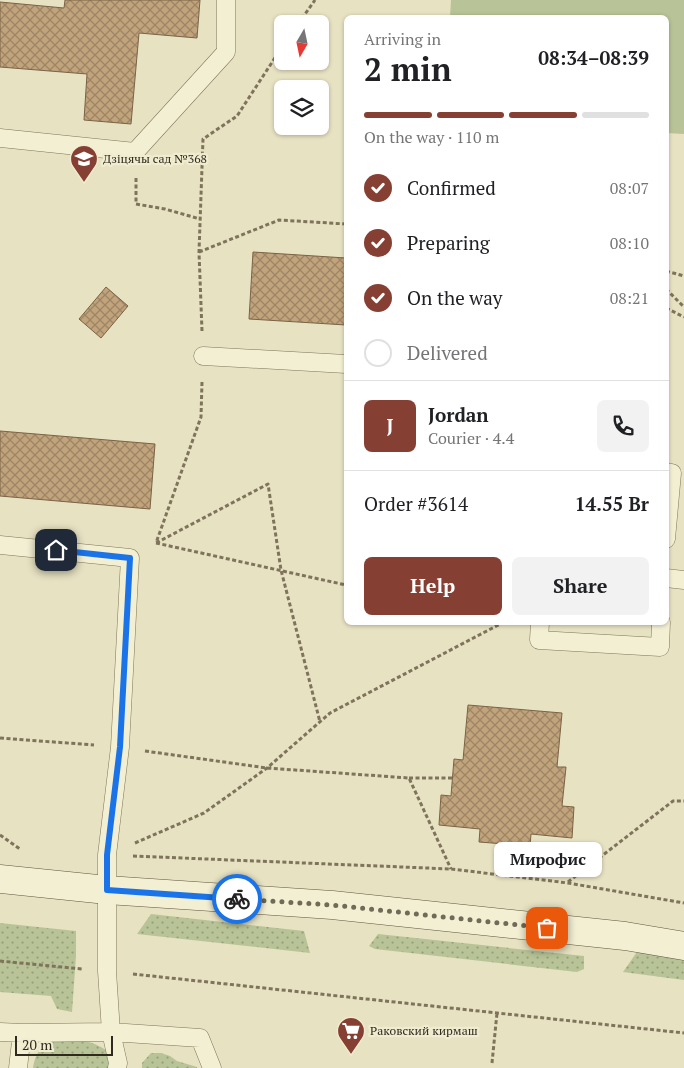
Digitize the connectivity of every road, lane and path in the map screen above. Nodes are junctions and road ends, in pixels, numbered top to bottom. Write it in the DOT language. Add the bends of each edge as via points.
graph roads {
  1 [pos="226,0"];
  2 [pos="314,0"];
  3 [pos="304,15"];
  4 [pos="274,59"];
  5 [pos="0,138"];
  6 [pos="135,152"];
  7 [pos="200,219"];
  8 [pos="344,224"];
  9 [pos="199,252"];
  10 [pos="669,272"];
  11 [pos="684,276"];
  12 [pos="669,292"];
  13 [pos="684,307"];
  14 [pos="669,310"];
  15 [pos="684,317"];
  16 [pos="203,356"];
  17 [pos="344,364"];
  18 [pos="669,473"];
  19 [pos="669,506"];
  20 [pos="156,543"];
  21 [pos="0,545"];
  22 [pos="130,558"];
  23 [pos="281,570"];
  24 [pos="669,578"];
  25 [pos="684,580"];
  26 [pos="344,585"];
  27 [pos="498,625"];
  28 [pos="540,625"];
  29 [pos="661,625"];
  30 [pos="320,722"];
  31 [pos="0,738"];
  32 [pos="120,747"];
  33 [pos="267,768"];
  34 [pos="409,778"];
  35 [pos="452,778"];
  36 [pos="684,801"];
  37 [pos="0,835"];
  38 [pos="14,848"];
  39 [pos="107,855"];
  40 [pos="451,869"];
  41 [pos="0,880"];
  42 [pos="568,883"];
  43 [pos="107,890"];
  44 [pos="684,903"];
  45 [pos="684,946"];
  46 [pos="0,961"];
  47 [pos="107,971"];
  48 [pos="497,1013"];
  49 [pos="0,1032"];
  50 [pos="111,1032"];
  51 [pos="22,1033"];
  52 [pos="684,1033"];
  53 [pos="492,1063"];
  54 [pos="18,1068"];
  55 [pos="118,1068"];
  56 [pos="212,1068"];
  1 -- 6 [label="lane" via="226,52"];
  2 -- 3 [label="path"];
  4 -- 7 [label="path" via="237,116 203,139"];
  5 -- 6 [label="lane"];
  6 -- 7 [label="path" via="136,204"];
  7 -- 9 [label="path"];
  8 -- 9 [label="path" via="279,220"];
  9 -- 16 [label="path"];
  10 -- 11 [label="path"];
  12 -- 13 [label="path"];
  14 -- 15 [label="path"];
  16 -- 17 [label="lane"];
  16 -- 20 [label="path" via="201,417"];
  18 -- 19 [label="lane" via="672,473"];
  20 -- 22 [label="path"];
  20 -- 23 [label="path"];
  20 -- 23 [label="path" via="268,484"];
  21 -- 22 [label="lane"];
  22 -- 32 [label="lane"];
  23 -- 26 [label="path"];
  23 -- 30 [label="path"];
  24 -- 25 [label="lane"];
  27 -- 30 [label="path"];
  28 -- 29 [label="lane" via="538,640 660,647"];
  30 -- 33 [label="path"];
  31 -- 32 [label="path"];
  32 -- 33 [label="path"];
  32 -- 39 [label="lane"];
  33 -- 34 [label="path"];
  33 -- 39 [label="path" via="204,814"];
  34 -- 35 [label="path"];
  34 -- 40 [label="path"];
  36 -- 42 [label="path" via="673,801"];
  37 -- 38 [label="path" via="21,849"];
  39 -- 40 [label="path"];
  39 -- 43 [label="lane"];
  40 -- 42 [label="path"];
  41 -- 43 [label="street"];
  42 -- 44 [label="path"];
  43 -- 45 [label="street" via="332,905 625,936"];
  43 -- 47 [label="lane"];
  46 -- 47 [label="path"];
  47 -- 48 [label="path"];
  47 -- 50 [label="lane"];
  48 -- 52 [label="path"];
  48 -- 53 [label="path"];
  49 -- 51 [label="lane"];
  50 -- 51 [label="lane"];
  50 -- 55 [label="lane"];
  50 -- 56 [label="lane" via="200,1038"];
  51 -- 54 [label="lane"];
}
